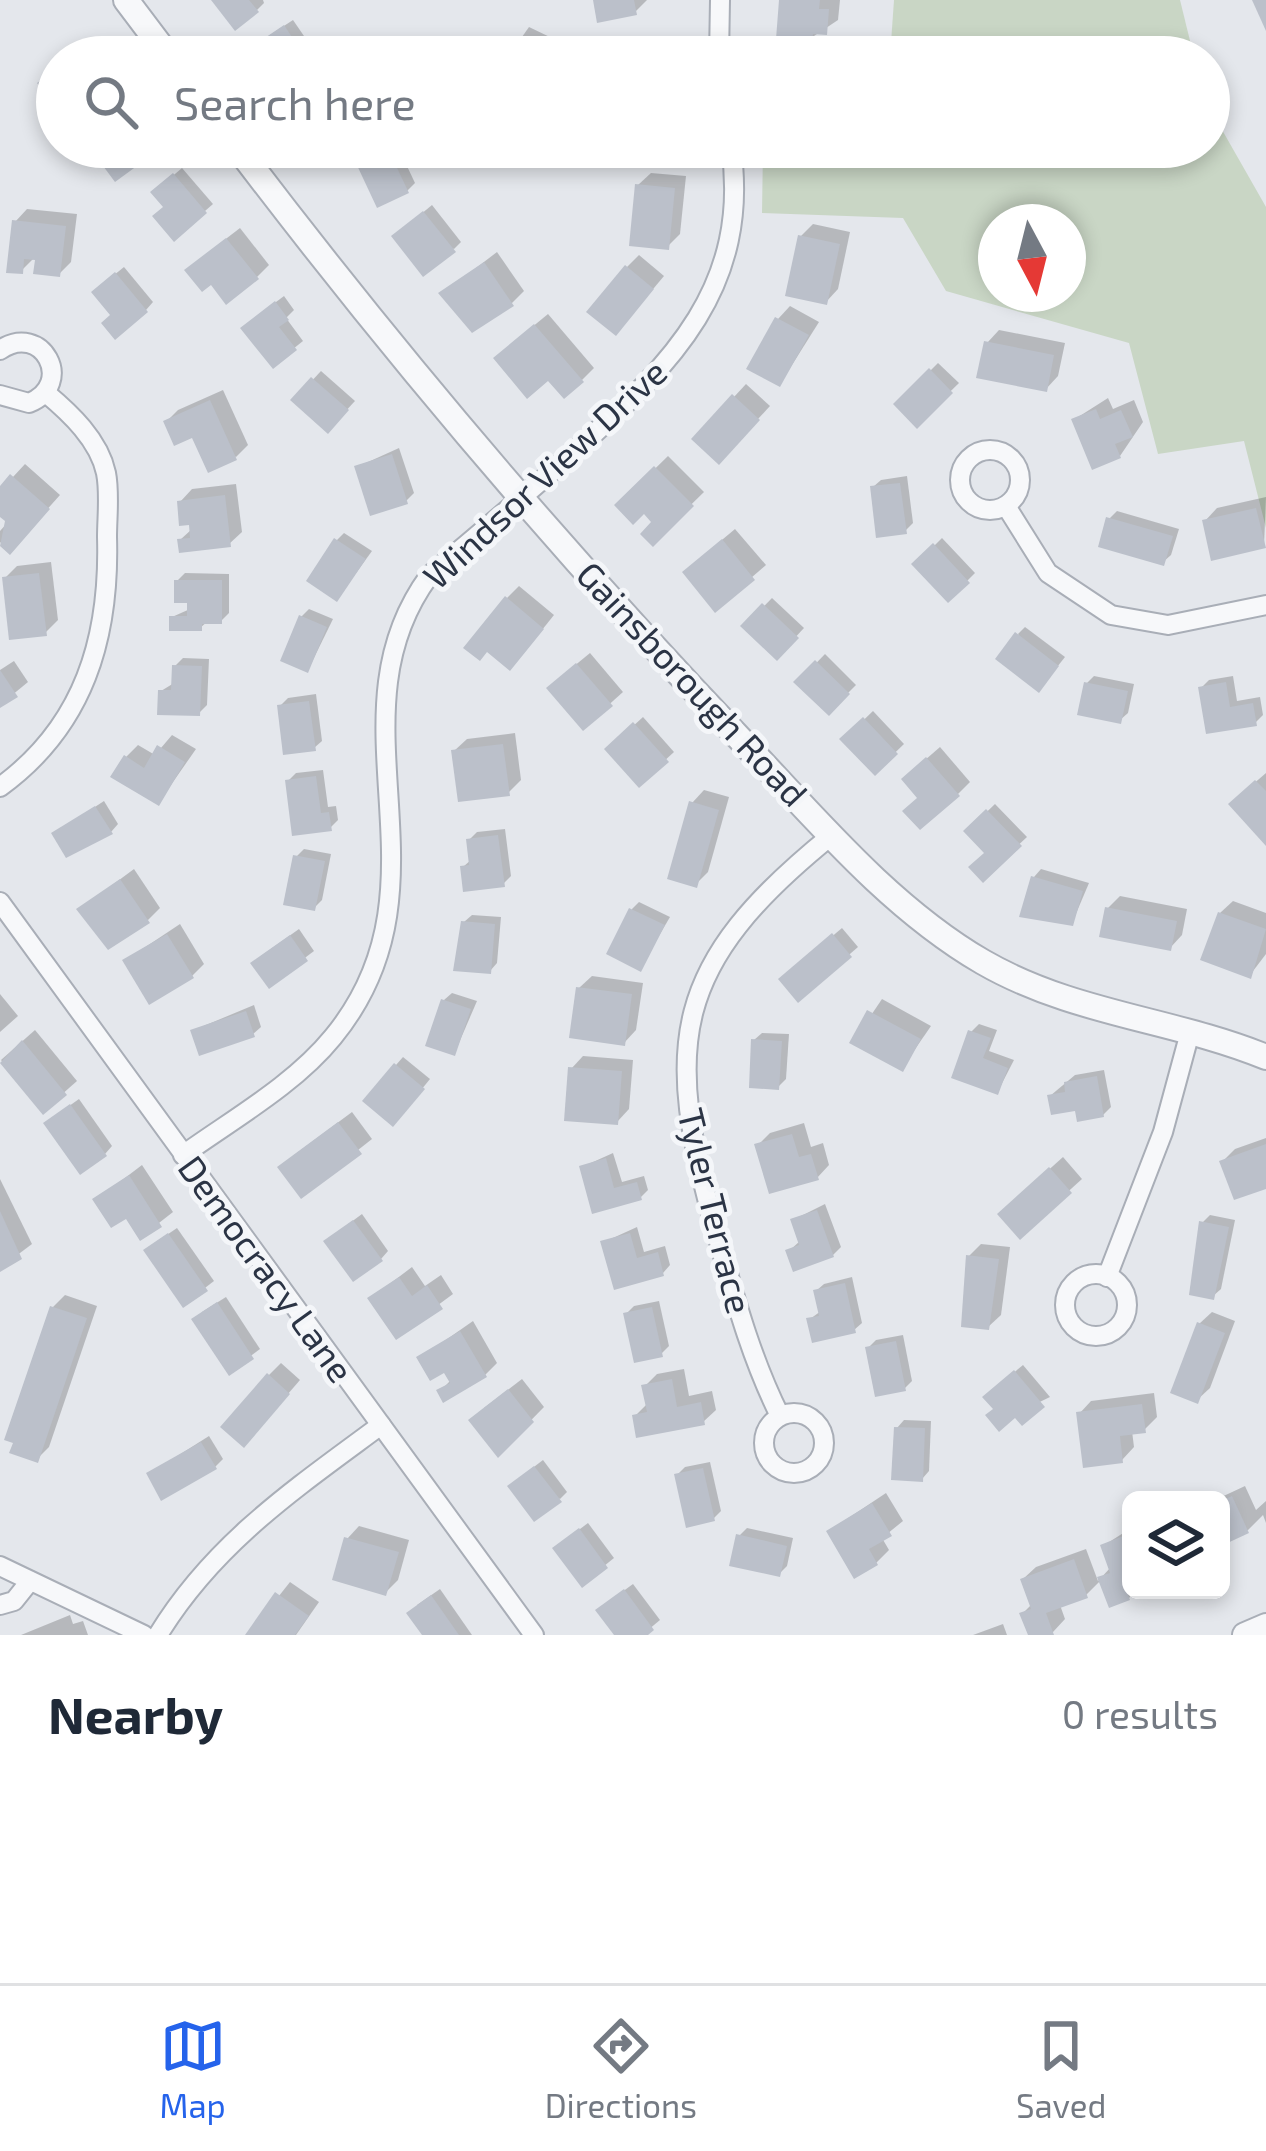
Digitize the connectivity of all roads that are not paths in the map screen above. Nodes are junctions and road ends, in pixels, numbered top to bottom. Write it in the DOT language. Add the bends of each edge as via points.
graph roads {
  1 [pos="126,0"];
  2 [pos="720,0"];
  3 [pos="153,36"];
  4 [pos="719,36"];
  5 [pos="254,168"];
  6 [pos="734,168"];
  7 [pos="0,350"];
  8 [pos="46,393"];
  9 [pos="0,395"];
  10 [pos="522,498"];
  11 [pos="1006,506"];
  12 [pos="1266,605"];
  13 [pos="0,787"];
  14 [pos="832,835"];
  15 [pos="0,902"];
  16 [pos="1189,1036"];
  17 [pos="1266,1058"];
  18 [pos="183,1156"];
  19 [pos="1107,1276"];
  20 [pos="780,1416"];
  21 [pos="380,1425"];
  22 [pos="0,1566"];
  23 [pos="30,1581"];
  24 [pos="0,1605"];
  25 [pos="1266,1626"];
  26 [pos="144,1635"];
  27 [pos="158,1635"];
  28 [pos="534,1635"];
  29 [pos="1245,1635"];
  1 -- 3 [label="street"];
  2 -- 4 [label="street"];
  5 -- 10 [label="street, Gainsborough Road"];
  6 -- 10 [label="street, Windsor View Drive" via="732,237 688,337 644,389"];
  7 -- 8 [label="street" via="24,341 42,349 54,375"];
  8 -- 9 [label="street" via="19,404"];
  8 -- 13 [label="street" via="77,420 106,470 99,648 88,685 54,739"];
  10 -- 14 [label="street, Gainsborough Road"];
  10 -- 18 [label="street, Windsor View Drive" via="429,576 393,643 383,722 394,889 382,946 359,996 309,1063"];
  11 -- 12 [label="street" via="1048,573 1111,615 1168,625"];
  14 -- 16 [label="street, Gainsborough Road" via="939,935 988,964 1068,1003"];
  14 -- 20 [label="street, Tyler Terrace" via="777,879 729,936 694,1002 682,1061 693,1153 755,1366"];
  15 -- 18 [label="street, Democracy Lane"];
  16 -- 17 [label="street, Gainsborough Road"];
  16 -- 19 [label="street" via="1163,1132"];
  18 -- 21 [label="street, Democracy Lane"];
  21 -- 27 [label="street" via="254,1519 215,1556"];
  21 -- 28 [label="street, Democracy Lane"];
  22 -- 23 [label="street"];
  23 -- 24 [label="street"];
  23 -- 26 [label="street"];
  25 -- 29 [label="street"];
}
